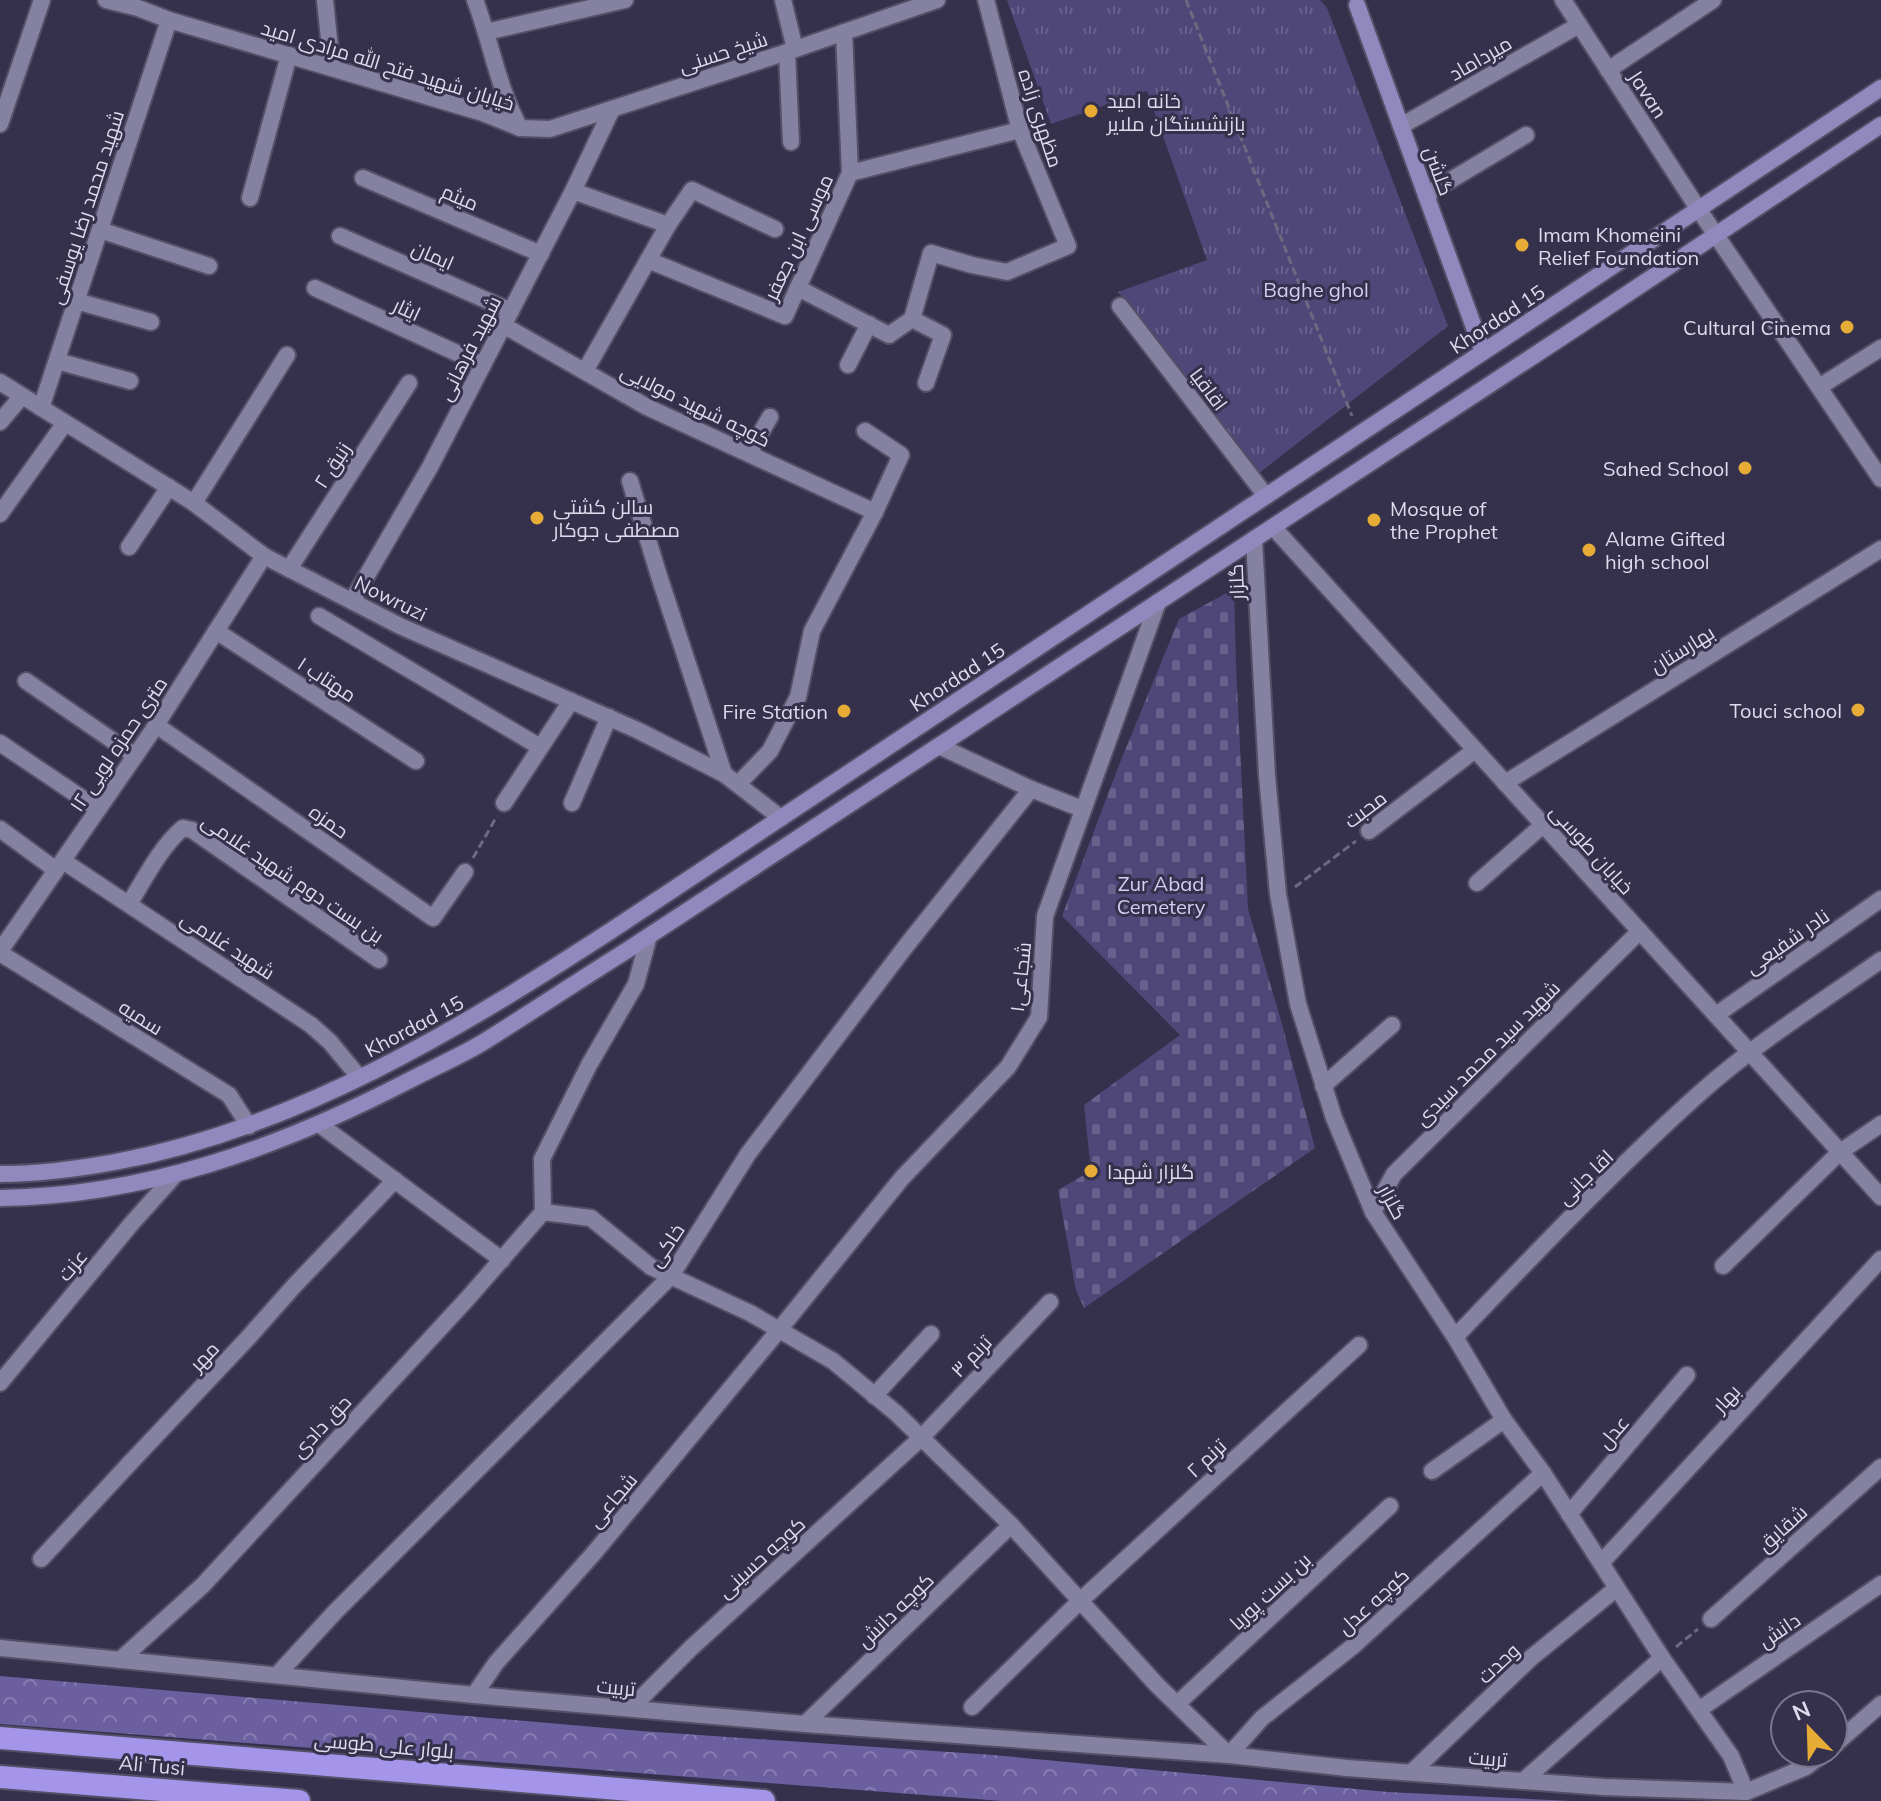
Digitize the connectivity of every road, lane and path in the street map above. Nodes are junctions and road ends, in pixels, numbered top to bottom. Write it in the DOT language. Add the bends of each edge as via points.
graph roads {
  1 [pos="42,0"];
  2 [pos="106,0"];
  3 [pos="325,0"];
  4 [pos="475,0"];
  5 [pos="625,0"];
  6 [pos="783,0"];
  7 [pos="986,0"];
  8 [pos="1186,0"];
  9 [pos="1563,0"];
  10 [pos="1713,0"];
  11 [pos="1358,1"];
  12 [pos="927,2"];
  13 [pos="142,4"];
  14 [pos="169,20"];
  15 [pos="1579,25"];
  16 [pos="486,32"];
  17 [pos="844,32"];
  18 [pos="791,50"];
  19 [pos="289,55"];
  20 [pos="332,68"];
  21 [pos="1608,70"];
  22 [pos="1881,88"];
  23 [pos="612,109"];
  24 [pos="2,115"];
  25 [pos="1881,125"];
  26 [pos="1401,126"];
  27 [pos="520,128"];
  28 [pos="1020,130"];
  29 [pos="1526,135"];
  30 [pos="791,142"];
  31 [pos="850,173"];
  32 [pos="363,178"];
  33 [pos="573,191"];
  34 [pos="1426,195"];
  35 [pos="250,198"];
  36 [pos="1699,210"];
  37 [pos="668,225"];
  38 [pos="775,229"];
  39 [pos="100,230"];
  40 [pos="1716,235"];
  41 [pos="340,236"];
  42 [pos="541,254"];
  43 [pos="648,260"];
  44 [pos="209,266"];
  45 [pos="315,288"];
  46 [pos="798,288"];
  47 [pos="76,301"];
  48 [pos="1120,306"];
  49 [pos="507,318"];
  50 [pos="912,319"];
  51 [pos="151,322"];
  52 [pos="869,324"];
  53 [pos="1881,348"];
  54 [pos="1483,352"];
  55 [pos="287,355"];
  56 [pos="57,361"];
  57 [pos="483,365"];
  58 [pos="848,365"];
  59 [pos="585,371"];
  60 [pos="130,381"];
  61 [pos="0,382"];
  62 [pos="409,383"];
  63 [pos="926,383"];
  64 [pos="1819,387"];
  65 [pos="22,396"];
  66 [pos="41,408"];
  67 [pos="770,417"];
  68 [pos="0,422"];
  69 [pos="65,423"];
  70 [pos="865,431"];
  71 [pos="1358,435"];
  72 [pos="749,453"];
  73 [pos="1881,479"];
  74 [pos="630,481"];
  75 [pos="169,487"];
  76 [pos="1266,496"];
  77 [pos="194,503"];
  78 [pos="875,512"];
  79 [pos="0,514"];
  80 [pos="1273,527"];
  81 [pos="1254,539"];
  82 [pos="129,547"];
  83 [pos="1881,549"];
  84 [pos="264,556"];
  85 [pos="289,569"];
  86 [pos="352,601"];
  87 [pos="1158,602"];
  88 [pos="319,616"];
  89 [pos="216,631"];
  90 [pos="26,681"];
  91 [pos="571,701"];
  92 [pos="609,717"];
  93 [pos="156,725"];
  94 [pos="0,743"];
  95 [pos="939,746"];
  96 [pos="540,747"];
  97 [pos="1475,750"];
  98 [pos="135,756"];
  99 [pos="871,758"];
  100 [pos="416,761"];
  101 [pos="724,774"];
  102 [pos="886,780"];
  103 [pos="1505,783"];
  104 [pos="738,784"];
  105 [pos="1031,789"];
  106 [pos="504,803"];
  107 [pos="572,803"];
  108 [pos="98,809"];
  109 [pos="1082,809"];
  110 [pos="781,818"];
  111 [pos="1543,825"];
  112 [pos="0,829"];
  113 [pos="1369,831"];
  114 [pos="60,865"];
  115 [pos="465,872"];
  116 [pos="1477,883"];
  117 [pos="1881,899"];
  118 [pos="1279,900"];
  119 [pos="129,904"];
  120 [pos="1640,931"];
  121 [pos="649,936"];
  122 [pos="2,944"];
  123 [pos="379,960"];
  124 [pos="1881,960"];
  125 [pos="1716,1015"];
  126 [pos="1392,1025"];
  127 [pos="1749,1052"];
  128 [pos="359,1077"];
  129 [pos="1323,1086"];
  130 [pos="319,1124"];
  131 [pos="1881,1124"];
  132 [pos="249,1126"];
  133 [pos="1840,1152"];
  134 [pos="0,1174"];
  135 [pos="176,1174"];
  136 [pos="395,1180"];
  137 [pos="1881,1197"];
  138 [pos="0,1198"];
  139 [pos="543,1212"];
  140 [pos="1373,1212"];
  141 [pos="1881,1259"];
  142 [pos="502,1260"];
  143 [pos="1723,1266"];
  144 [pos="671,1276"];
  145 [pos="1050,1302"];
  146 [pos="779,1330"];
  147 [pos="931,1334"];
  148 [pos="1455,1337"];
  149 [pos="1359,1345"];
  150 [pos="1687,1375"];
  151 [pos="0,1383"];
  152 [pos="874,1396"];
  153 [pos="1504,1420"];
  154 [pos="921,1438"];
  155 [pos="1881,1467"];
  156 [pos="1432,1471"];
  157 [pos="1543,1473"];
  158 [pos="1390,1506"];
  159 [pos="1569,1514"];
  160 [pos="1011,1525"];
  161 [pos="41,1559"];
  162 [pos="1601,1563"];
  163 [pos="1881,1584"];
  164 [pos="1617,1588"];
  165 [pos="1080,1601"];
  166 [pos="1711,1619"];
  167 [pos="0,1648"];
  168 [pos="1662,1658"];
  169 [pos="120,1660"];
  170 [pos="277,1675"];
  171 [pos="474,1695"];
  172 [pos="1177,1704"];
  173 [pos="1881,1704"];
  174 [pos="972,1707"];
  175 [pos="631,1708"];
  176 [pos="1700,1709"];
  177 [pos="805,1724"];
  178 [pos="1849,1732"];
  179 [pos="0,1738"];
  180 [pos="1229,1755"];
  181 [pos="1801,1769"];
  182 [pos="1412,1772"];
  183 [pos="0,1777"];
  184 [pos="1523,1781"];
  185 [pos="1746,1792"];
  186 [pos="299,1801"];
  187 [pos="764,1801"];
  1 -- 24 [label="street"];
  2 -- 13 [label="street, خیابان شهید فتح الله مرادی امید"];
  3 -- 20 [label="street"];
  4 -- 16 [label="street"];
  5 -- 16 [label="street"];
  6 -- 18 [label="street"];
  7 -- 28 [label="street, مظهری زاده"];
  8 -- 71 [label="path"];
  9 -- 15 [label="street, Javan"];
  10 -- 21 [label="street"];
  11 -- 26 [label="main road, گلشن"];
  12 -- 17 [label="street, شیخ حسنی"];
  13 -- 14 [label="street, خیابان شهید فتح الله مرادی امید"];
  14 -- 19 [label="street, خیابان شهید فتح الله مرادی امید"];
  14 -- 39 [label="street, شهید محمد رضا یوسفی"];
  15 -- 21 [label="street, Javan"];
  15 -- 26 [label="street, میرداماد"];
  16 -- 27 [label="street"];
  17 -- 18 [label="street, شیخ حسنی"];
  17 -- 31 [label="street"];
  18 -- 23 [label="street, شیخ حسنی"];
  18 -- 30 [label="street"];
  19 -- 20 [label="street, خیابان شهید فتح الله مرادی امید"];
  19 -- 35 [label="street"];
  20 -- 27 [label="street, خیابان شهید فتح الله مرادی امید"];
  21 -- 36 [label="street, Javan"];
  22 -- 36 [label="main road, Khordad 15"];
  23 -- 27 [label="street, شیخ حسنی" via="550,129"];
  23 -- 33 [label="street, شهید فرهانی"];
  25 -- 40 [label="main road"];
  26 -- 34 [label="main road, گلشن"];
  28 -- 31 [label="street"];
  28 -- 50 [label="street, مظهری زاده" via="1068,246 1007,272 931,253"];
  29 -- 34 [label="street"];
  31 -- 46 [label="street, موسی ابن جعفر"];
  32 -- 42 [label="street, میثم"];
  33 -- 37 [label="street"];
  33 -- 42 [label="street, شهید فرهانی"];
  34 -- 54 [label="main road, گلشن"];
  36 -- 40 [label="street, Javan"];
  36 -- 54 [label="main road, Khordad 15"];
  37 -- 38 [label="street" via="692,190"];
  37 -- 43 [label="street"];
  39 -- 44 [label="street"];
  39 -- 47 [label="street, شهید محمد رضا یوسفی"];
  40 -- 64 [label="street, Javan"];
  40 -- 80 [label="main road"];
  41 -- 49 [label="street, ایمان"];
  42 -- 49 [label="street, شهید فرهانی"];
  43 -- 46 [label="street, موسی ابن جعفر" via="785,316"];
  43 -- 59 [label="street"];
  45 -- 57 [label="street, ایثار"];
  46 -- 52 [label="street"];
  47 -- 51 [label="street"];
  47 -- 56 [label="street, شهید محمد رضا یوسفی"];
  48 -- 76 [label="street, اقاقیا"];
  49 -- 57 [label="street, شهید فرهانی"];
  49 -- 59 [label="street, کوچه شهید مولایی"];
  50 -- 52 [label="street" via="889,335"];
  50 -- 63 [label="street" via="943,335"];
  52 -- 58 [label="street"];
  53 -- 64 [label="street"];
  54 -- 71 [label="main road, Khordad 15"];
  55 -- 77 [label="street"];
  56 -- 60 [label="street"];
  56 -- 66 [label="street, شهید محمد رضا یوسفی"];
  57 -- 86 [label="street, شهید فرهانی"];
  59 -- 72 [label="street, کوچه شهید مولایی" via="647,407"];
  61 -- 65 [label="street, Nowruzi"];
  62 -- 85 [label="street, زنبق ۲"];
  64 -- 73 [label="street, Javan"];
  65 -- 66 [label="street, Nowruzi"];
  65 -- 68 [label="street"];
  66 -- 69 [label="street, Nowruzi"];
  67 -- 72 [label="street"];
  69 -- 75 [label="street, Nowruzi"];
  69 -- 79 [label="street"];
  70 -- 78 [label="street" via="901,455"];
  71 -- 76 [label="main road, Khordad 15"];
  72 -- 78 [label="street, کوچه شهید مولایی"];
  74 -- 101 [label="street"];
  75 -- 77 [label="street, Nowruzi"];
  75 -- 82 [label="street"];
  76 -- 99 [label="main road, Khordad 15"];
  77 -- 84 [label="street, Nowruzi"];
  78 -- 104 [label="street" via="812,631 798,697 770,751"];
  80 -- 81 [label="main road"];
  80 -- 97 [label="street, خیابان طوسی"];
  81 -- 87 [label="main road"];
  81 -- 118 [label="street, گلزار"];
  83 -- 103 [label="street, بهارستان"];
  84 -- 85 [label="street, Nowruzi"];
  84 -- 89 [label="street, ۱۲ متری حمزه لویی"];
  85 -- 86 [label="street, Nowruzi"];
  86 -- 91 [label="street, Nowruzi"];
  87 -- 95 [label="main road"];
  87 -- 109 [label="street, شجاعی۱"];
  88 -- 96 [label="street"];
  89 -- 93 [label="street, ۱۲ متری حمزه لویی"];
  89 -- 100 [label="street, مهتاب ۱"];
  90 -- 98 [label="street"];
  91 -- 92 [label="street, Nowruzi"];
  91 -- 96 [label="street"];
  92 -- 101 [label="street, Nowruzi"];
  92 -- 107 [label="street"];
  93 -- 98 [label="street, ۱۲ متری حمزه لویی"];
  93 -- 115 [label="street, حمزه" via="433,918"];
  94 -- 108 [label="street"];
  95 -- 102 [label="main road"];
  95 -- 105 [label="street"];
  96 -- 106 [label="street"];
  97 -- 103 [label="street, خیابان طوسی"];
  97 -- 113 [label="street, محبت"];
  98 -- 108 [label="street, ۱۲ متری حمزه لویی"];
  99 -- 102 [label="main road"];
  99 -- 110 [label="main road, Khordad 15"];
  101 -- 104 [label="street, Nowruzi"];
  102 -- 121 [label="main road"];
  103 -- 111 [label="street, خیابان طوسی"];
  104 -- 110 [label="street, Nowruzi"];
  105 -- 109 [label="street"];
  105 -- 144 [label="street, خاکی" via="748,1154"];
  106 -- 115 [label="path"];
  108 -- 114 [label="street, ۱۲ متری حمزه لویی"];
  109 -- 146 [label="street, شجاعی۱" via="1045,916 1039,1017 1008,1067 902,1178"];
  110 -- 128 [label="main road, Khordad 15" via="522,988"];
  111 -- 116 [label="street"];
  111 -- 120 [label="street, خیابان طوسی"];
  112 -- 114 [label="street, شهید غلامی"];
  113 -- 118 [label="path, محبت"];
  114 -- 119 [label="street, شهید غلامی"];
  114 -- 122 [label="street, ۱۲ متری حمزه لویی"];
  117 -- 125 [label="street, نادر شفیعی"];
  118 -- 129 [label="street, گلزار" via="1298,1004"];
  119 -- 123 [label="street, بن بست دوم شهید غلامی" via="177,833 192,830"];
  119 -- 128 [label="street, شهید غلامی" via="311,1025"];
  120 -- 125 [label="street, خیابان طوسی"];
  120 -- 140 [label="street, شهید سید محمد سیدی" via="1394,1174"];
  121 -- 130 [label="main road" via="480,1044"];
  121 -- 139 [label="street" via="636,984 542,1159"];
  122 -- 132 [label="street, سمیه" via="229,1095"];
  124 -- 127 [label="street, اقا جانی"];
  125 -- 127 [label="street, خیابان طوسی"];
  126 -- 129 [label="street"];
  127 -- 133 [label="street, خیابان طوسی"];
  127 -- 148 [label="street, اقا جانی" via="1585,1203"];
  128 -- 132 [label="main road, Khordad 15"];
  129 -- 140 [label="street, گلزار"];
  130 -- 135 [label="main road"];
  130 -- 136 [label="street"];
  131 -- 133 [label="street"];
  132 -- 134 [label="main road, Khordad 15" via="139,1157"];
  133 -- 137 [label="street, خیابان طوسی"];
  133 -- 143 [label="street"];
  135 -- 138 [label="main road" via="85,1193"];
  135 -- 151 [label="street, عزت"];
  136 -- 142 [label="street"];
  136 -- 161 [label="street, مهر"];
  139 -- 142 [label="street, حق دادی"];
  139 -- 144 [label="street" via="591,1218 651,1267"];
  140 -- 148 [label="street, گلزار"];
  141 -- 162 [label="street, بهار"];
  142 -- 169 [label="street, حق دادی" via="203,1585"];
  144 -- 146 [label="street"];
  144 -- 170 [label="street, خاکی"];
  145 -- 154 [label="street, ترنم ۳"];
  146 -- 152 [label="street" via="833,1361"];
  146 -- 171 [label="street, شجاعی"];
  147 -- 152 [label="street"];
  148 -- 153 [label="street, گلزار"];
  149 -- 165 [label="street, ترنم ۲"];
  150 -- 159 [label="street, عدل"];
  152 -- 154 [label="street"];
  153 -- 156 [label="street"];
  153 -- 157 [label="street, گلزار"];
  154 -- 160 [label="street"];
  154 -- 175 [label="street, کوچه حسینی"];
  155 -- 166 [label="street, شقایق"];
  157 -- 159 [label="street, گلزار"];
  157 -- 180 [label="street, کوچه عدل" via="1352,1647 1262,1718"];
  158 -- 172 [label="street, بن بست پوریا"];
  159 -- 162 [label="street, گلزار"];
  160 -- 165 [label="street"];
  160 -- 177 [label="street, کوچه دانش"];
  162 -- 164 [label="street, گلزار"];
  163 -- 176 [label="street, دانش"];
  164 -- 168 [label="street, گلزار"];
  164 -- 182 [label="street, وحدت" via="1532,1657"];
  165 -- 172 [label="street"];
  165 -- 174 [label="street, ترنم ۲"];
  166 -- 168 [label="path"];
  167 -- 169 [label="street, تربیت"];
  168 -- 176 [label="street, گلزار"];
  168 -- 184 [label="street"];
  169 -- 170 [label="street, تربیت"];
  170 -- 171 [label="street, تربیت"];
  171 -- 175 [label="street, تربیت"];
  172 -- 180 [label="street"];
  173 -- 178 [label="street"];
  175 -- 177 [label="street, تربیت"];
  176 -- 185 [label="street, گلزار" via="1731,1756"];
  177 -- 180 [label="street, تربیت"];
  179 -- 187 [label="highway, بلوار علی طوسی"];
  180 -- 182 [label="street, تربیت"];
  181 -- 185 [label="street"];
  182 -- 184 [label="street, تربیت"];
  183 -- 186 [label="highway, Ali Tusi"];
  184 -- 185 [label="street, تربیت"];
}
